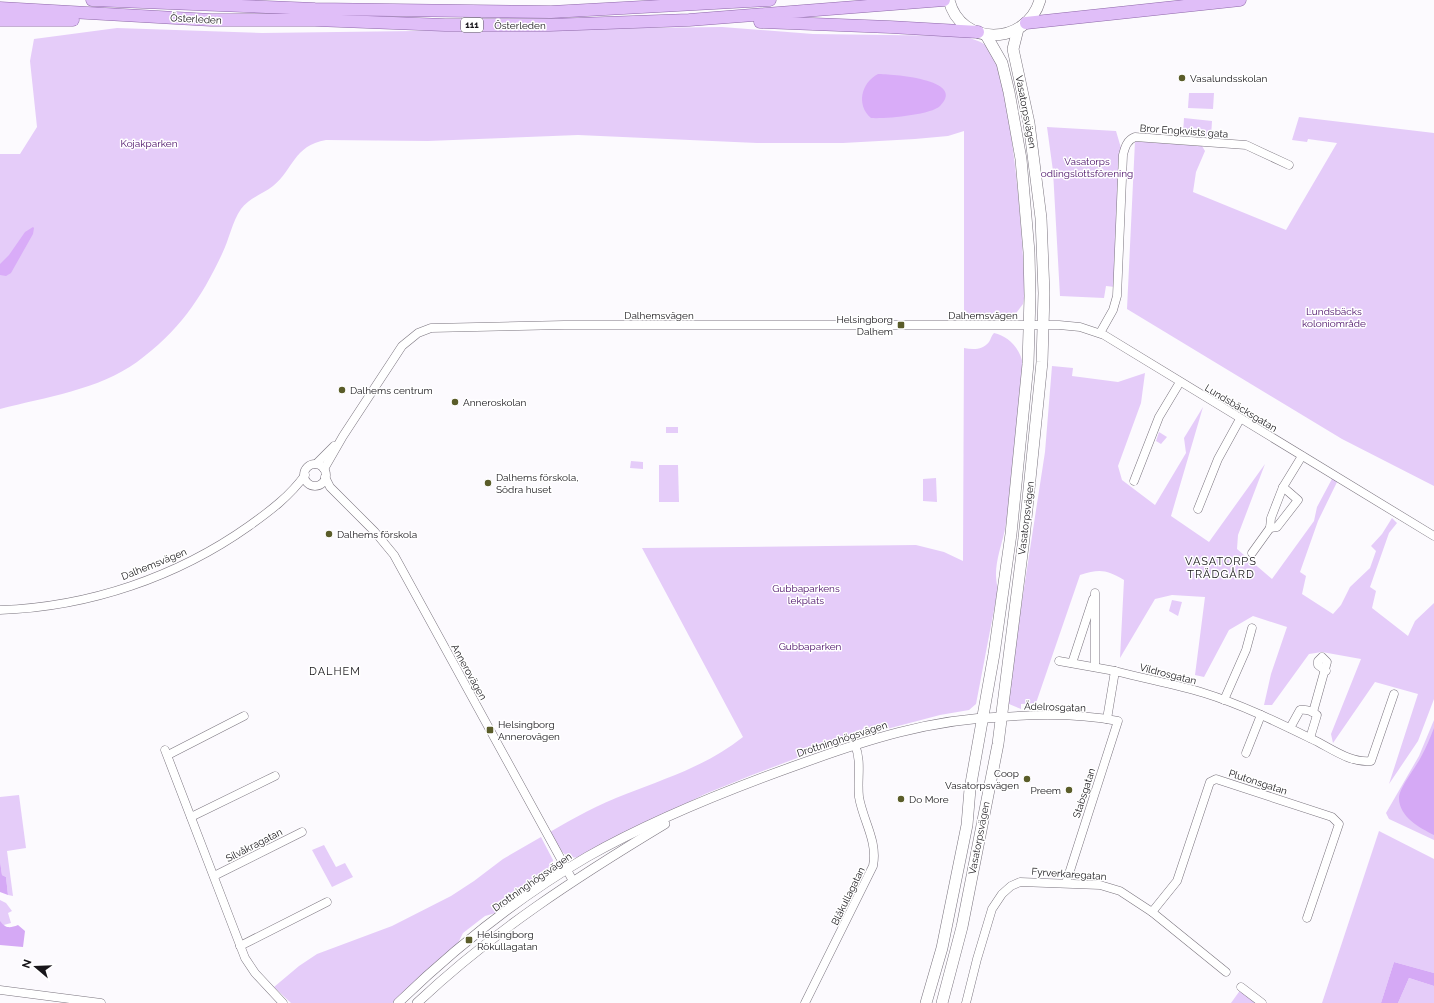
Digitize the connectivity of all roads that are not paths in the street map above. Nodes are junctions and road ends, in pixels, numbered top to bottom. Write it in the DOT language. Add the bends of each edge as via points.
graph roads {
  1 [pos="92,0"];
  2 [pos="99,0"];
  3 [pos="725,0"];
  4 [pos="770,0"];
  5 [pos="944,0"];
  6 [pos="950,0"];
  7 [pos="1240,0"];
  8 [pos="1038,5"];
  9 [pos="694,6"];
  10 [pos="0,8"];
  11 [pos="0,20"];
  12 [pos="211,20"];
  13 [pos="688,20"];
  14 [pos="1022,26"];
  15 [pos="982,33"];
  16 [pos="1289,165"];
  17 [pos="1030,324"];
  18 [pos="1044,324"];
  19 [pos="1100,333"];
  20 [pos="1180,382"];
  21 [pos="1240,419"];
  22 [pos="343,436"];
  23 [pos="1302,456"];
  24 [pos="316,464"];
  25 [pos="325,473"];
  26 [pos="304,475"];
  27 [pos="1134,481"];
  28 [pos="310,484"];
  29 [pos="319,484"];
  30 [pos="330,487"];
  31 [pos="1283,487"];
  32 [pos="295,488"];
  33 [pos="1198,509"];
  34 [pos="1270,528"];
  35 [pos="1434,536"];
  36 [pos="1252,553"];
  37 [pos="0,610"];
  38 [pos="1252,628"];
  39 [pos="1058,661"];
  40 [pos="1072,663"];
  41 [pos="1095,667"];
  42 [pos="1116,671"];
  43 [pos="1326,671"];
  44 [pos="1394,694"];
  45 [pos="1224,700"];
  46 [pos="1313,712"];
  47 [pos="1261,715"];
  48 [pos="244,716"];
  49 [pos="1002,717"];
  50 [pos="983,718"];
  51 [pos="1107,719"];
  52 [pos="1290,728"];
  53 [pos="1310,738"];
  54 [pos="855,745"];
  55 [pos="1246,753"];
  56 [pos="275,776"];
  57 [pos="696,806"];
  58 [pos="191,817"];
  59 [pos="302,832"];
  60 [pos="566,870"];
  61 [pos="214,876"];
  62 [pos="573,881"];
  63 [pos="1066,883"];
  64 [pos="327,902"];
  65 [pos="1152,912"];
  66 [pos="1307,918"];
  67 [pos="240,946"];
  68 [pos="1226,972"];
  69 [pos="1241,988"];
  70 [pos="0,990"];
  71 [pos="49,1000"];
  72 [pos="101,1003"];
  73 [pos="283,1003"];
  74 [pos="398,1003"];
  75 [pos="417,1003"];
  76 [pos="805,1003"];
  77 [pos="926,1003"];
  78 [pos="942,1003"];
  79 [pos="966,1003"];
  80 [pos="1262,1003"];
  1 -- 2 [label="main road, Österleden / 111"];
  2 -- 9 [label="main road, Österleden / 111" via="315,9 551,12"];
  3 -- 9 [label="main road"];
  4 -- 9 [label="main road, Österleden / 111"];
  5 -- 13 [label="main road, Österleden / 111"];
  6 -- 15 [label="main road" via="954,12 964,24"];
  7 -- 14 [label="main road"];
  8 -- 14 [label="main road"];
  10 -- 12 [label="main road, Österleden / 111"];
  11 -- 12 [label="main road"];
  12 -- 13 [label="main road, Österleden / 111" via="315,20 445,25 549,25"];
  13 -- 15 [label="main road"];
  14 -- 15 [label="main road" via="1002,35"];
  14 -- 18 [label="main road, Vasatorpsvägen" via="1013,48 1026,106 1037,180"];
  15 -- 17 [label="main road, Vasatorpsvägen" via="1002,63 1020,153 1028,227"];
  16 -- 19 [label="street, Bror Engkvists gata" via="1246,145 1135,137 1130,140 1126,144 1124,155 1117,296 1113,310"];
  17 -- 18 [label="street, Lundsbäcksgatan"];
  17 -- 22 [label="street, Dalhemsvägen" via="564,325 431,328 418,333 402,346"];
  17 -- 50 [label="main road, Vasatorpsvägen" via="1011,534"];
  18 -- 19 [label="street, Lundsbäcksgatan" via="1080,327"];
  18 -- 49 [label="main road, Vasatorpsvägen" via="1032,469"];
  19 -- 20 [label="street, Lundsbäcksgatan"];
  20 -- 21 [label="street, Lundsbäcksgatan"];
  20 -- 27 [label="street" via="1159,417"];
  21 -- 23 [label="street, Lundsbäcksgatan"];
  21 -- 33 [label="street" via="1218,459"];
  22 -- 24 [label="street, Dalhemsvägen"];
  22 -- 25 [label="street, Dalhemsvägen"];
  23 -- 31 [label="street"];
  23 -- 35 [label="street, Lundsbäcksgatan"];
  24 -- 25 [label="street"];
  24 -- 26 [label="street" via="307,468"];
  25 -- 29 [label="street"];
  25 -- 30 [label="street, Annerovägen"];
  26 -- 28 [label="street"];
  26 -- 32 [label="street, Dalhemsvägen"];
  28 -- 29 [label="street"];
  28 -- 32 [label="street, Dalhemsvägen"];
  29 -- 30 [label="street, Annerovägen"];
  30 -- 60 [label="street, Annerovägen" via="394,555"];
  31 -- 34 [label="street" via="1271,518"];
  31 -- 34 [label="street" via="1298,500 1276,527"];
  32 -- 37 [label="street, Dalhemsvägen" via="277,505 228,540 197,558 152,578 78,601 39,608"];
  34 -- 36 [label="street"];
  38 -- 45 [label="street" via="1246,650"];
  39 -- 40 [label="street, Vildrosgatan"];
  40 -- 41 [label="street, Vildrosgatan"];
  40 -- 41 [label="street" via="1095,593"];
  41 -- 42 [label="street, Vildrosgatan"];
  42 -- 45 [label="street, Vildrosgatan"];
  42 -- 51 [label="street"];
  43 -- 46 [label="street"];
  44 -- 53 [label="street, Vildrosgatan" via="1372,761 1352,759"];
  45 -- 47 [label="street, Vildrosgatan"];
  46 -- 52 [label="street" via="1300,710"];
  46 -- 53 [label="street" via="1317,715"];
  47 -- 52 [label="street, Vildrosgatan"];
  47 -- 55 [label="street"];
  48 -- 58 [label="street" via="166,752"];
  49 -- 50 [label="street, Drottninghögsvägen"];
  49 -- 51 [label="street, Ädelrosgatan" via="1030,715"];
  49 -- 78 [label="main road, Vasatorpsvägen" via="962,927"];
  50 -- 54 [label="street, Drottninghögsvägen" via="917,727"];
  50 -- 77 [label="main road, Vasatorpsvägen" via="970,789 967,825 951,907"];
  51 -- 63 [label="street, Stabsgatan" via="1118,721"];
  52 -- 53 [label="street, Vildrosgatan"];
  54 -- 57 [label="street, Drottninghögsvägen" via="753,781"];
  54 -- 76 [label="street, Blåkullagatan" via="860,762 860,797 874,843 873,866"];
  56 -- 58 [label="street"];
  57 -- 60 [label="street, Drottninghögsvägen" via="610,845"];
  57 -- 62 [label="street, Drottninghögsvägen"];
  58 -- 61 [label="street"];
  59 -- 61 [label="street, Silvåkragatan"];
  60 -- 62 [label="street, Annerovägen"];
  60 -- 74 [label="street, Drottninghögsvägen" via="470,940"];
  61 -- 67 [label="street"];
  62 -- 75 [label="street, Drottninghögsvägen" via="505,928"];
  63 -- 65 [label="street, Fyrverkaregatan" via="1112,887"];
  63 -- 79 [label="street, Fyrverkaregatan" via="1020,882 999,897 989,918"];
  64 -- 67 [label="street"];
  65 -- 66 [label="street, Plutonsgatan" via="1177,882 1210,782 1216,779 1332,817 1338,822"];
  65 -- 68 [label="street, Fyrverkaregatan"];
  67 -- 73 [label="street" via="255,973"];
  69 -- 80 [label="street"];
  70 -- 71 [label="street"];
  71 -- 72 [label="street"];
}
